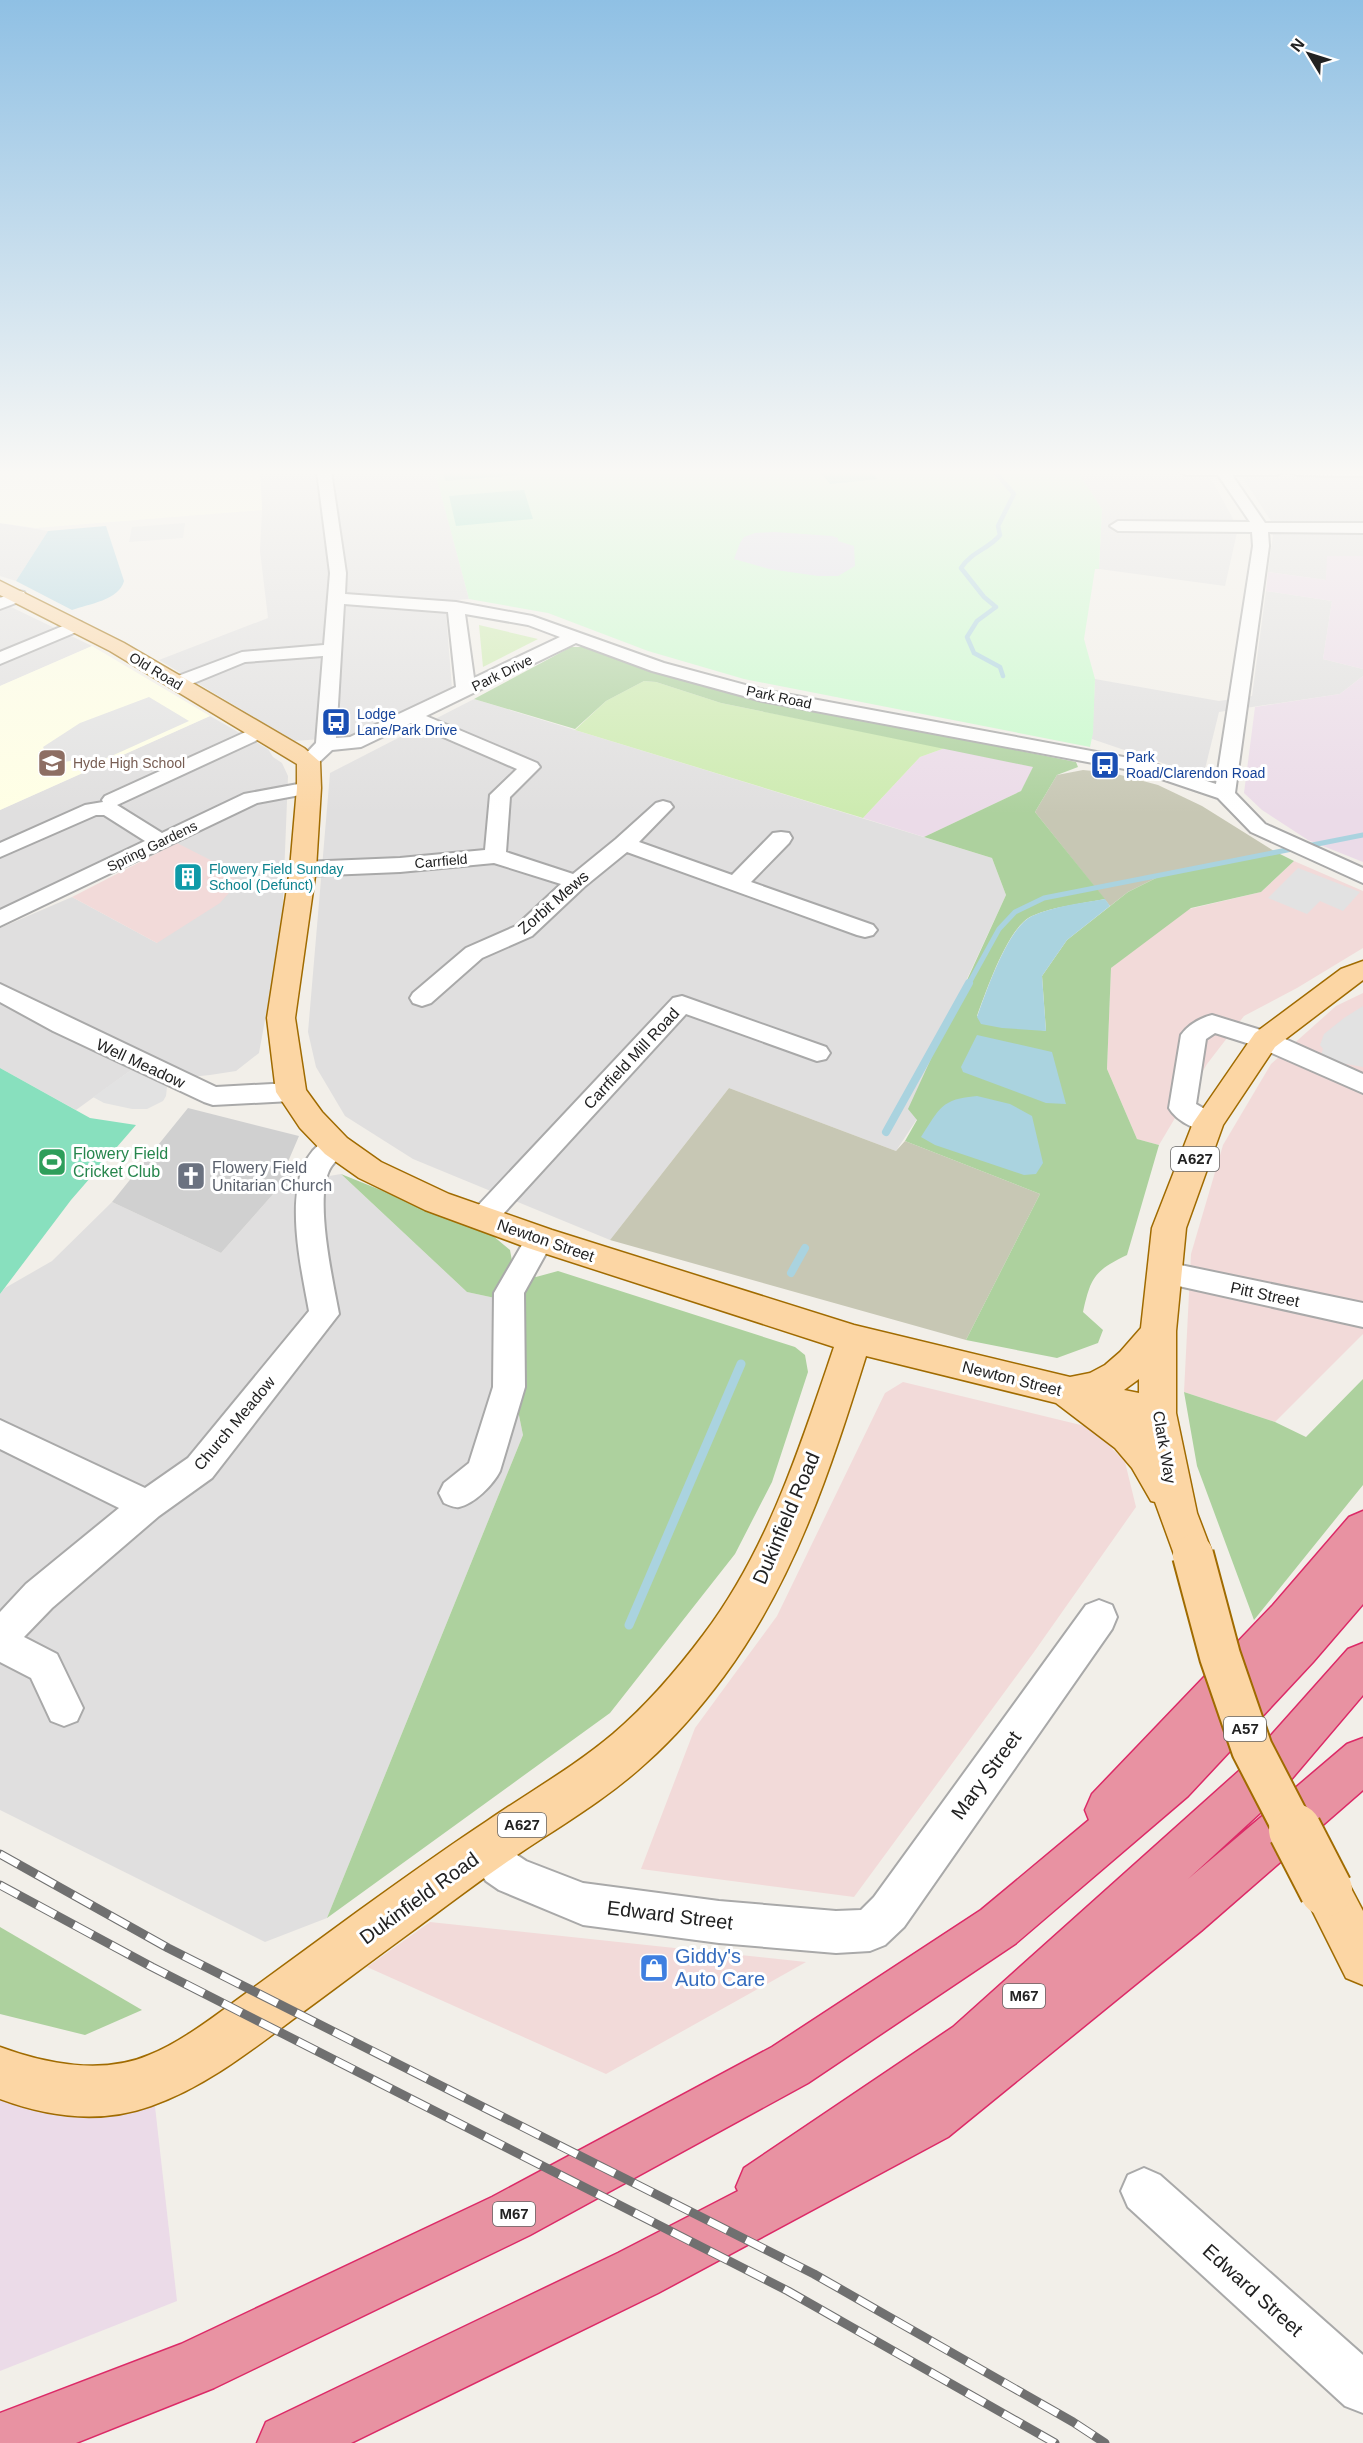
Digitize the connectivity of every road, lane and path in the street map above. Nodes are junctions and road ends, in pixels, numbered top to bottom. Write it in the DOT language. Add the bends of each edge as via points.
graph roads {
  1 [pos="337,585"];
  2 [pos="1255,585"];
  3 [pos="6,596"];
  4 [pos="336,598"];
  5 [pos="456,608"];
  6 [pos="75,626"];
  7 [pos="577,636"];
  8 [pos="333,650"];
  9 [pos="0,659"];
  10 [pos="177,683"];
  11 [pos="466,690"];
  12 [pos="410,716"];
  13 [pos="259,732"];
  14 [pos="315,765"];
  15 [pos="1224,794"];
  16 [pos="112,800"];
  17 [pos="663,807"];
  18 [pos="781,838"];
  19 [pos="161,842"];
  20 [pos="624,844"];
  21 [pos="0,851"];
  22 [pos="495,856"];
  23 [pos="303,869"];
  24 [pos="1363,876"];
  25 [pos="576,882"];
  26 [pos="736,884"];
  27 [pos="4,912"];
  28 [pos="865,930"];
  29 [pos="1363,970"];
  30 [pos="0,992"];
  31 [pos="422,998"];
  32 [pos="1265,1040"];
  33 [pos="817,1053"];
  34 [pos="1360,1081"];
  35 [pos="291,1092"];
  36 [pos="1208,1123"];
  37 [pos="336,1146"];
  38 [pos="483,1218"];
  39 [pos="540,1239"];
  40 [pos="1166,1273"];
  41 [pos="1363,1315"];
  42 [pos="1158,1331"];
  43 [pos="854,1339"];
  44 [pos="1068,1392"];
  45 [pos="1157,1413"];
  46 [pos="0,1434"];
  47 [pos="456,1493"];
  48 [pos="147,1504"];
  49 [pos="1175,1506"];
  50 [pos="1363,1529"];
  51 [pos="1363,1574"];
  52 [pos="1099,1617"];
  53 [pos="0,1637"];
  54 [pos="0,1643"];
  55 [pos="1363,1663"];
  56 [pos="64,1708"];
  57 [pos="1363,1760"];
  58 [pos="487,1848"];
  59 [pos="998,1927"];
  60 [pos="870,1930"];
  61 [pos="1363,1961"];
  62 [pos="0,2073"];
  63 [pos="1144,2191"];
  64 [pos="638,2273"];
  65 [pos="1363,2388"];
  66 [pos="0,2443"];
  67 [pos="287,2443"];
  1 -- 4 [label="street"];
  2 -- 15 [label="street"];
  3 -- 6 [label="main road, Old Road"];
  4 -- 5 [label="street, Park Road"];
  4 -- 8 [label="street"];
  5 -- 7 [label="street, Park Road" via="532,621"];
  5 -- 11 [label="street"];
  6 -- 9 [label="street"];
  6 -- 10 [label="main road, Old Road"];
  7 -- 11 [label="street, Park Drive"];
  7 -- 15 [label="street, Park Road" via="657,667 762,695 1145,767"];
  8 -- 10 [label="street" via="242,657"];
  8 -- 14 [label="street"];
  10 -- 13 [label="main road, Old Road"];
  11 -- 12 [label="street, Park Drive"];
  12 -- 14 [label="street, Park Drive"];
  12 -- 22 [label="street" via="530,767 500,795"];
  13 -- 14 [label="main road, Old Road"];
  13 -- 16 [label="street"];
  14 -- 19 [label="street, Spring Gardens"];
  14 -- 23 [label="main road, Newton Street"];
  15 -- 24 [label="street" via="1258,828"];
  17 -- 20 [label="street, Zorbit Mews"];
  18 -- 26 [label="street"];
  19 -- 21 [label="street" via="108,808 92,809"];
  19 -- 27 [label="street, Spring Gardens"];
  20 -- 25 [label="street, Zorbit Mews"];
  20 -- 26 [label="street"];
  22 -- 23 [label="street, Carrfield"];
  22 -- 25 [label="street, Carrfield"];
  23 -- 35 [label="main road, Newton Street" via="281,1018"];
  25 -- 31 [label="street, Zorbit Mews" via="524,932 474,953"];
  26 -- 28 [label="street"];
  29 -- 32 [label="main road, Clark Way / A627"];
  30 -- 35 [label="street, Well Meadow" via="213,1096"];
  32 -- 34 [label="street"];
  32 -- 36 [label="main road, Clark Way / A627"];
  32 -- 36 [label="street" via="1212,1023 1194,1035 1182,1108"];
  33 -- 38 [label="street, Carrfield Mill Road" via="682,1004"];
  35 -- 37 [label="main road, Newton Street"];
  36 -- 40 [label="main road, Clark Way / A627" via="1169,1228"];
  37 -- 38 [label="main road, Newton Street" via="370,1170 437,1202"];
  37 -- 48 [label="street, Church Meadow" via="315,1168 310,1214 324,1314 200,1468"];
  38 -- 39 [label="main road, Newton Street"];
  39 -- 43 [label="main road, Newton Street"];
  39 -- 47 [label="street" via="509,1293 509,1387 483,1471"];
  40 -- 41 [label="street, Pitt Street"];
  40 -- 42 [label="main road, Clark Way / A627"];
  42 -- 44 [label="main road" via="1122,1373 1100,1385"];
  42 -- 45 [label="main road, Clark Way / A627"];
  43 -- 44 [label="main road, Newton Street"];
  43 -- 58 [label="main road, Dukinfield Road / A627" via="801,1492 770,1567 731,1632 684,1694 629,1749"];
  44 -- 45 [label="main road, Newton Street"];
  44 -- 49 [label="main road, A57" via="1110,1420 1144,1454"];
  45 -- 49 [label="main road, Clark Way / A57"];
  46 -- 48 [label="street"];
  48 -- 53 [label="street, Church Meadow" via="39,1596"];
  49 -- 61 [label="main road, Clark Way / A57, bridge" via="1252,1749"];
  50 -- 59 [label="highway, M67" via="1287,1619"];
  51 -- 59 [label="highway, M67" via="1172,1779"];
  52 -- 60 [label="street, Mary Street" via="889,1912"];
  54 -- 56 [label="street" via="44,1666"];
  55 -- 64 [label="highway, M67" via="1256,1786 971,2045"];
  57 -- 64 [label="highway, M67" via="1184,1914 930,2119"];
  58 -- 60 [label="street, Edward Street" via="500,1867 513,1876 583,1904 789,1928"];
  58 -- 62 [label="main road, Dukinfield Road / A627" via="239,2029 152,2080 88,2090 21,2082"];
  59 -- 66 [label="highway, M67" via="790,2066 511,2216 194,2368"];
  63 -- 65 [label="street, Edward Street"];
  64 -- 67 [label="highway, M67"];
}
